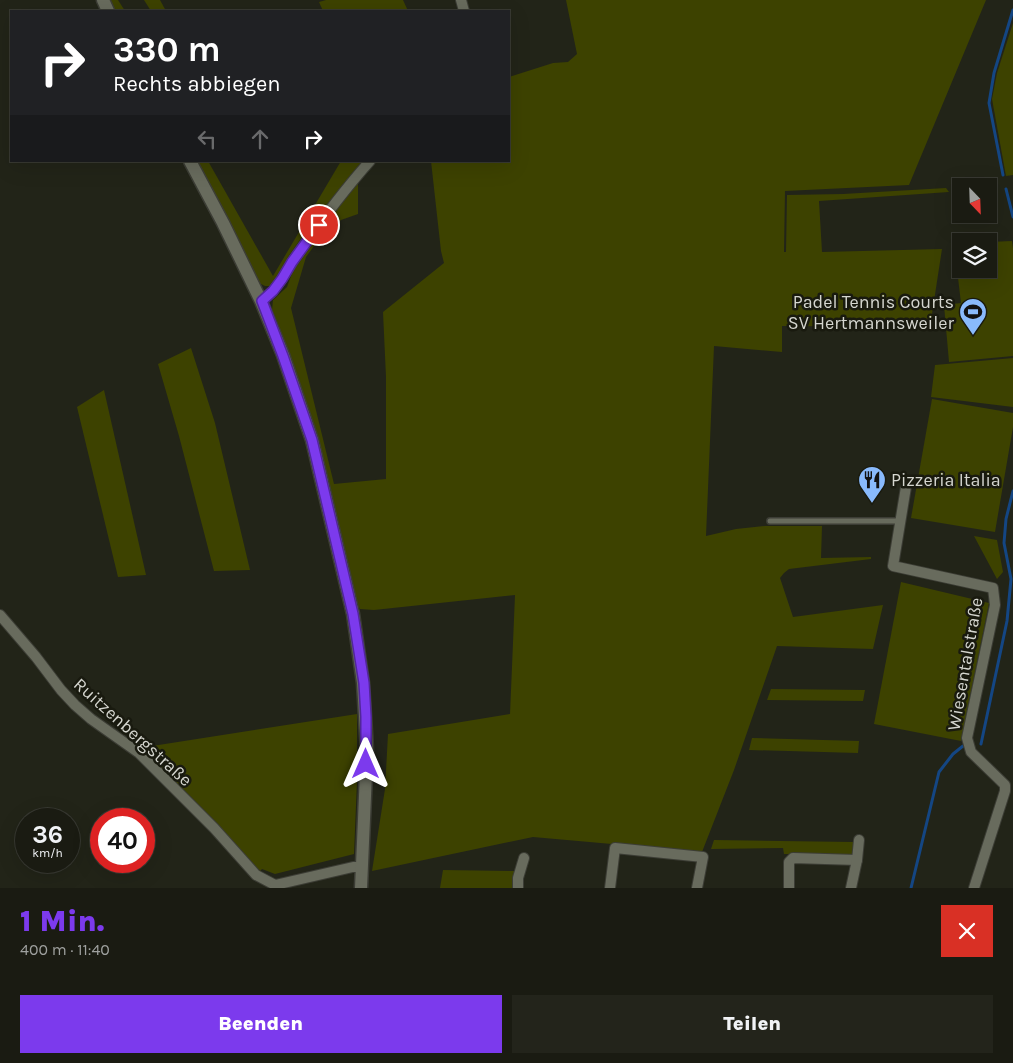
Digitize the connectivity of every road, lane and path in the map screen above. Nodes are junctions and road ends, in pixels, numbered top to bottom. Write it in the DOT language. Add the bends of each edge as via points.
graph roads {
  1 [pos="191,162"];
  2 [pos="369,162"];
  3 [pos="262,301"];
  4 [pos="906,487"];
  5 [pos="770,521"];
  6 [pos="901,521"];
  7 [pos="0,616"];
  8 [pos="859,840"];
  9 [pos="524,858"];
  10 [pos="857,860"];
  11 [pos="361,867"];
  12 [pos="275,886"];
  13 [pos="361,888"];
  14 [pos="518,888"];
  15 [pos="610,888"];
  16 [pos="697,888"];
  17 [pos="789,888"];
  18 [pos="851,888"];
  19 [pos="974,888"];
  1 -- 3 [label="street"];
  2 -- 3 [label="street" via="315,230 273,291"];
  3 -- 11 [label="street" via="312,440 353,614 364,683 367,750"];
  4 -- 6 [label="street"];
  5 -- 6 [label="lane"];
  6 -- 19 [label="street, Wiesentalstraße" via="893,566 993,588 995,605 967,738 971,752 1005,785 1005,791"];
  7 -- 12 [label="street, Ruitzenbergstraße" via="75,705 139,753 256,875"];
  8 -- 10 [label="street"];
  9 -- 14 [label="street"];
  10 -- 17 [label="street" via="793,858 788,862"];
  10 -- 18 [label="street"];
  11 -- 12 [label="street"];
  11 -- 13 [label="street"];
  15 -- 16 [label="street" via="616,848 703,857"];
}
